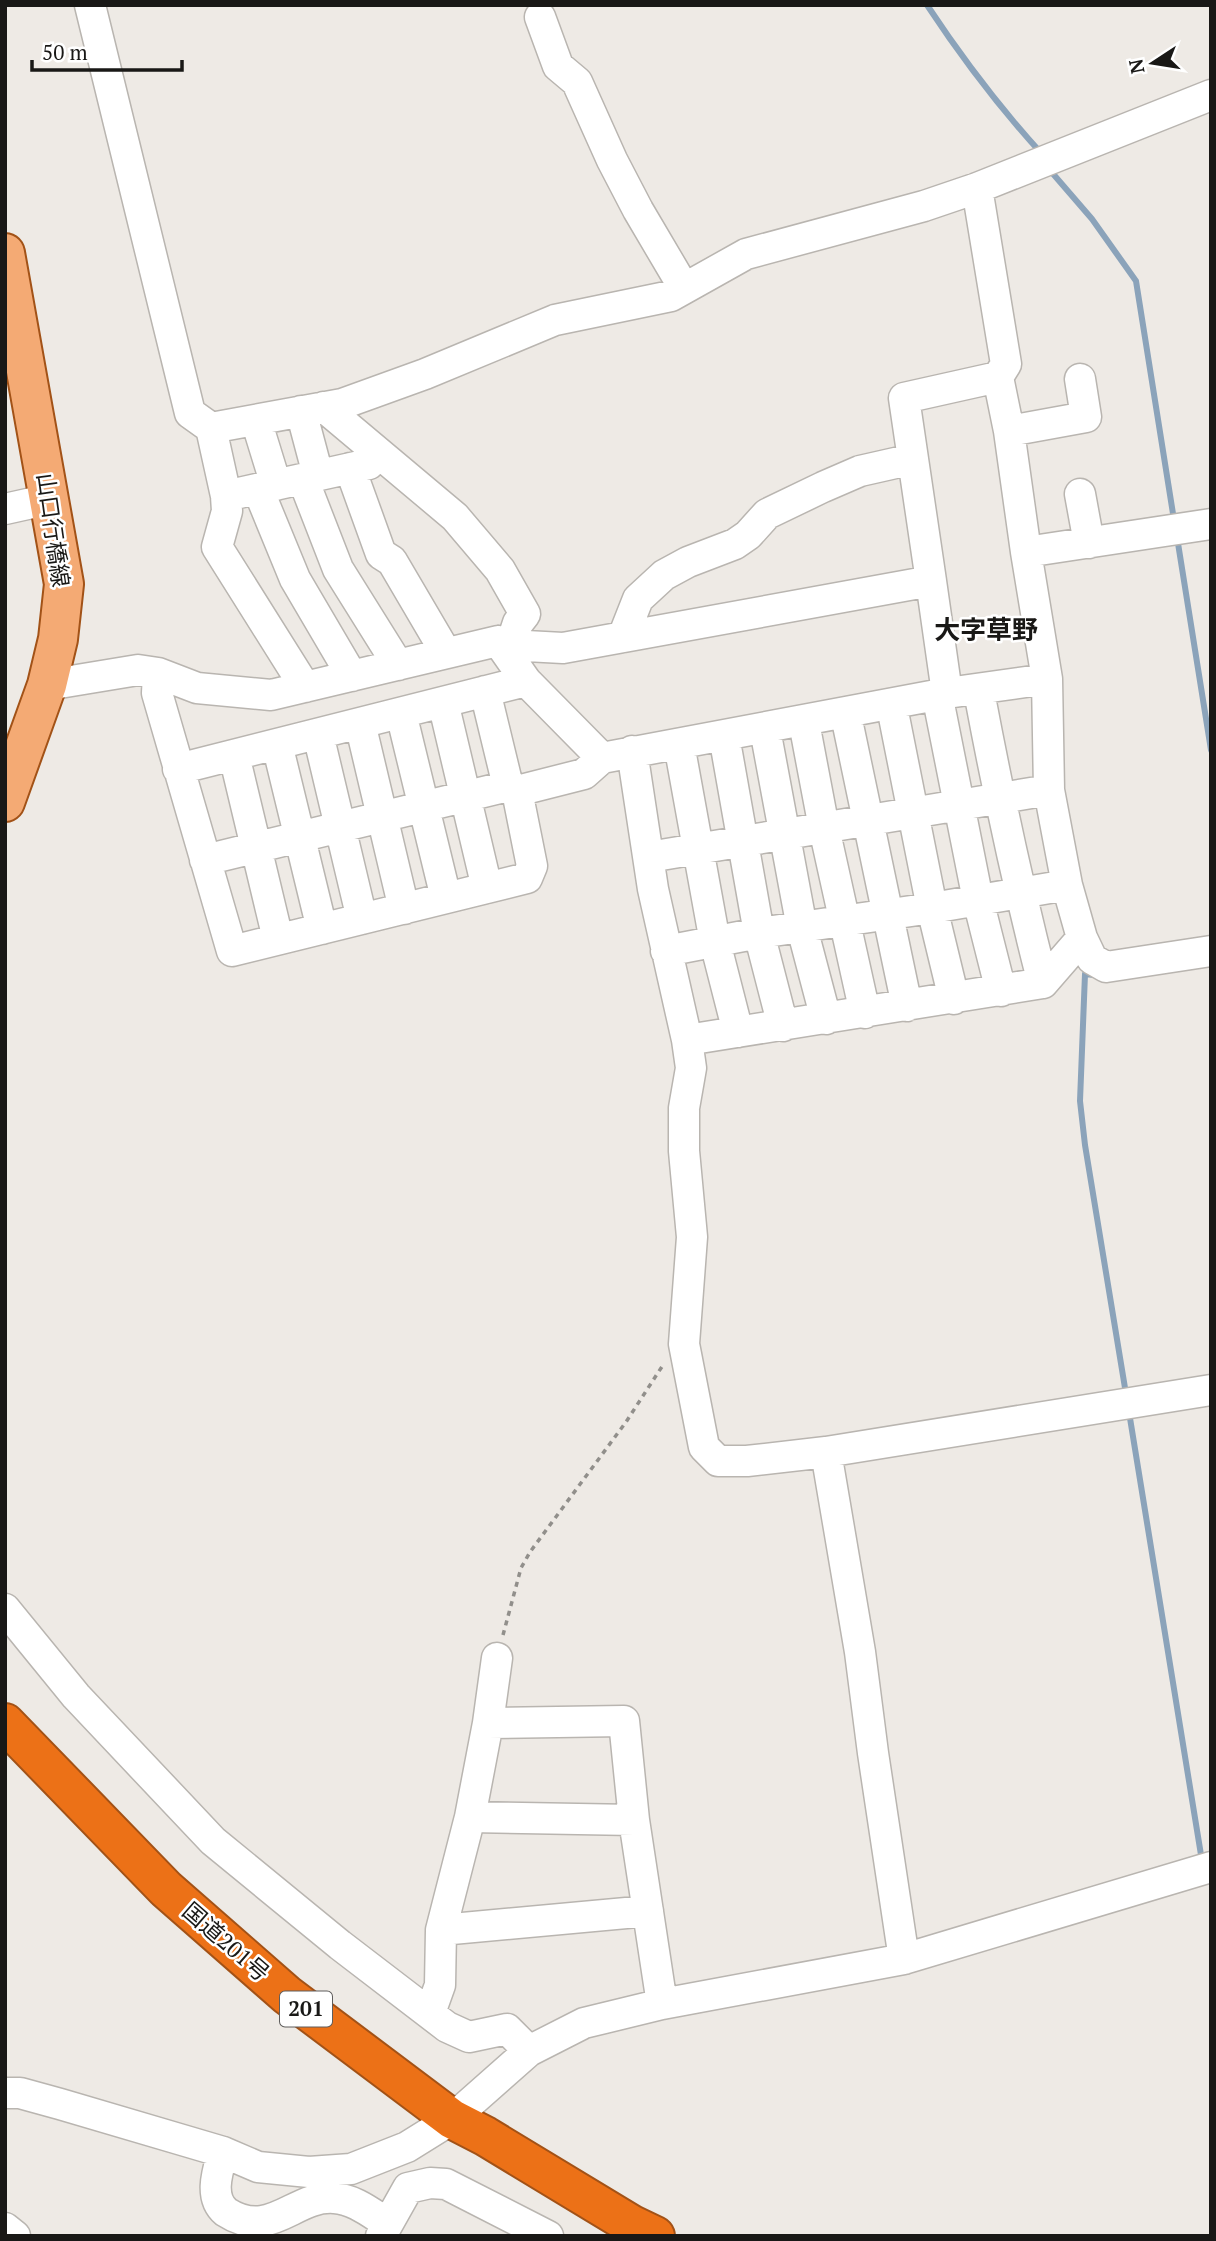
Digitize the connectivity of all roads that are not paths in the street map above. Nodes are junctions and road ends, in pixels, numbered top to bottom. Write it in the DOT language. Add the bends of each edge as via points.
graph roads {
  1 [pos="90,5"];
  2 [pos="540,17"];
  3 [pos="1211,95"];
  4 [pos="977,188"];
  5 [pos="5,253"];
  6 [pos="684,288"];
  7 [pos="998,377"];
  8 [pos="1080,379"];
  9 [pos="312,409"];
  10 [pos="256,420"];
  11 [pos="211,428"];
  12 [pos="1009,431"];
  13 [pos="913,459"];
  14 [pos="386,460"];
  15 [pos="350,468"];
  16 [pos="289,482"];
  17 [pos="1080,494"];
  18 [pos="226,496"];
  19 [pos="50,499"];
  20 [pos="5,509"];
  21 [pos="1211,524"];
  22 [pos="1089,543"];
  23 [pos="1026,552"];
  24 [pos="931,581"];
  25 [pos="622,637"];
  26 [pos="505,642"];
  27 [pos="446,653"];
  28 [pos="398,664"];
  29 [pos="158,673"];
  30 [pos="352,676"];
  31 [pos="1047,679"];
  32 [pos="526,681"];
  33 [pos="47,685"];
  34 [pos="305,687"];
  35 [pos="485,691"];
  36 [pos="1016,695"];
  37 [pos="944,701"];
  38 [pos="443,702"];
  39 [pos="981,702"];
  40 [pos="401,713"];
  41 [pos="894,717"];
  42 [pos="360,723"];
  43 [pos="848,725"];
  44 [pos="806,733"];
  45 [pos="318,734"];
  46 [pos="767,740"];
  47 [pos="276,744"];
  48 [pos="726,747"];
  49 [pos="234,755"];
  50 [pos="681,755"];
  51 [pos="639,756"];
  52 [pos="602,758"];
  53 [pos="178,769"];
  54 [pos="513,789"];
  55 [pos="1049,790"];
  56 [pos="466,797"];
  57 [pos="999,799"];
  58 [pos="5,802"];
  59 [pos="959,805"];
  60 [pos="424,807"];
  61 [pos="912,813"];
  62 [pos="382,817"];
  63 [pos="867,821"];
  64 [pos="340,827"];
  65 [pos="824,828"];
  66 [pos="783,835"];
  67 [pos="299,837"];
  68 [pos="743,841"];
  69 [pos="256,848"];
  70 [pos="697,849"];
  71 [pos="649,857"];
  72 [pos="205,860"];
  73 [pos="1066,885"];
  74 [pos="487,888"];
  75 [pos="1020,894"];
  76 [pos="446,898"];
  77 [pos="978,900"];
  78 [pos="932,908"];
  79 [pos="404,909"];
  80 [pos="886,915"];
  81 [pos="362,919"];
  82 [pos="845,921"];
  83 [pos="802,928"];
  84 [pos="322,929"];
  85 [pos="759,933"];
  86 [pos="1082,938"];
  87 [pos="278,939"];
  88 [pos="715,942"];
  89 [pos="666,951"];
  90 [pos="1211,951"];
  91 [pos="1043,983"];
  92 [pos="1001,991"];
  93 [pos="954,999"];
  94 [pos="907,1006"];
  95 [pos="865,1013"];
  96 [pos="826,1019"];
  97 [pos="783,1026"];
  98 [pos="738,1032"];
  99 [pos="687,1041"];
  100 [pos="1211,1390"];
  101 [pos="826,1451"];
  102 [pos="5,1609"];
  103 [pos="497,1658"];
  104 [pos="5,1723"];
  105 [pos="488,1723"];
  106 [pos="470,1817"];
  107 [pos="634,1820"];
  108 [pos="1210,1871"];
  109 [pos="648,1912"];
  110 [pos="441,1930"];
  111 [pos="904,1959"];
  112 [pos="662,2004"];
  113 [pos="430,2013"];
  114 [pos="529,2050"];
  115 [pos="5,2094"];
  116 [pos="452,2119"];
  117 [pos="223,2152"];
  118 [pos="5,2228"];
  119 [pos="384,2229"];
  120 [pos="15,2236"];
  121 [pos="548,2236"];
  122 [pos="655,2236"];
  1 -- 11 [label="street" via="190,413"];
  2 -- 6 [label="street" via="558,66 577,82 612,160"];
  3 -- 4 [label="street"];
  4 -- 6 [label="street" via="746,254"];
  4 -- 7 [label="street" via="1006,364"];
  5 -- 19 [label="main road, 山口行橋線"];
  6 -- 9 [label="street" via="671,296 555,320 425,374 342,404"];
  7 -- 12 [label="street"];
  7 -- 13 [label="street" via="904,398"];
  8 -- 12 [label="street" via="1086,417"];
  9 -- 10 [label="street"];
  9 -- 14 [label="street"];
  9 -- 16 [label="street"];
  10 -- 11 [label="street"];
  10 -- 16 [label="street"];
  11 -- 18 [label="street"];
  12 -- 23 [label="street"];
  13 -- 24 [label="street"];
  13 -- 25 [label="street" via="860,471 812,492 767,514 735,544 664,575 638,599"];
  14 -- 15 [label="street"];
  14 -- 26 [label="street" via="455,517 500,570 525,614"];
  15 -- 16 [label="street"];
  15 -- 27 [label="street" via="381,554 392,561"];
  16 -- 18 [label="street"];
  16 -- 28 [label="street"];
  16 -- 30 [label="street" via="295,579"];
  17 -- 22 [label="street"];
  18 -- 34 [label="street" via="228,512 217,547"];
  19 -- 20 [label="street"];
  19 -- 33 [label="main road, 山口行橋線" via="64,584"];
  21 -- 22 [label="street"];
  22 -- 23 [label="street"];
  23 -- 31 [label="street"];
  24 -- 25 [label="street"];
  24 -- 37 [label="street"];
  25 -- 26 [label="street" via="563,648"];
  26 -- 27 [label="street"];
  26 -- 32 [label="street"];
  27 -- 28 [label="street"];
  28 -- 30 [label="street"];
  29 -- 33 [label="street" via="138,670"];
  29 -- 34 [label="street" via="197,688 271,695"];
  29 -- 53 [label="street" via="157,694"];
  30 -- 34 [label="street"];
  31 -- 37 [label="street"];
  31 -- 55 [label="street"];
  32 -- 35 [label="street"];
  32 -- 52 [label="street"];
  33 -- 58 [label="main road, 山口行橋線"];
  35 -- 38 [label="street"];
  35 -- 54 [label="street"];
  36 -- 39 [label="street"];
  37 -- 39 [label="street"];
  37 -- 41 [label="street"];
  37 -- 51 [label="street"];
  37 -- 59 [label="street"];
  38 -- 40 [label="street"];
  38 -- 56 [label="street"];
  39 -- 57 [label="street"];
  40 -- 42 [label="street"];
  40 -- 60 [label="street"];
  41 -- 43 [label="street"];
  41 -- 61 [label="street"];
  42 -- 45 [label="street"];
  42 -- 62 [label="street"];
  43 -- 44 [label="street"];
  43 -- 63 [label="street"];
  44 -- 46 [label="street"];
  44 -- 65 [label="street"];
  45 -- 47 [label="street"];
  45 -- 64 [label="street"];
  46 -- 48 [label="street"];
  46 -- 66 [label="street"];
  47 -- 49 [label="street"];
  47 -- 67 [label="street"];
  48 -- 50 [label="street"];
  48 -- 68 [label="street"];
  49 -- 53 [label="street"];
  49 -- 69 [label="street"];
  50 -- 51 [label="street"];
  50 -- 70 [label="street"];
  51 -- 52 [label="street"];
  51 -- 71 [label="street"];
  52 -- 54 [label="street" via="584,774"];
  53 -- 72 [label="street"];
  54 -- 56 [label="street"];
  54 -- 74 [label="street" via="533,866 527,878"];
  55 -- 57 [label="street"];
  55 -- 73 [label="street"];
  56 -- 60 [label="street"];
  56 -- 74 [label="street"];
  57 -- 59 [label="street"];
  57 -- 75 [label="street"];
  59 -- 61 [label="street"];
  59 -- 77 [label="street"];
  60 -- 62 [label="street"];
  60 -- 76 [label="street"];
  61 -- 63 [label="street"];
  61 -- 78 [label="street"];
  62 -- 64 [label="street"];
  62 -- 79 [label="street"];
  63 -- 65 [label="street"];
  63 -- 80 [label="street"];
  64 -- 67 [label="street"];
  64 -- 81 [label="street"];
  65 -- 66 [label="street"];
  65 -- 82 [label="street"];
  66 -- 68 [label="street"];
  66 -- 83 [label="street"];
  67 -- 69 [label="street"];
  67 -- 84 [label="street"];
  68 -- 70 [label="street"];
  68 -- 85 [label="street"];
  69 -- 72 [label="street"];
  69 -- 87 [label="street"];
  70 -- 71 [label="street"];
  70 -- 88 [label="street"];
  71 -- 89 [label="street"];
  72 -- 87 [label="street" via="232,951"];
  73 -- 75 [label="street"];
  73 -- 86 [label="street"];
  74 -- 76 [label="street"];
  75 -- 77 [label="street"];
  75 -- 91 [label="street"];
  76 -- 79 [label="street"];
  77 -- 78 [label="street"];
  77 -- 92 [label="street"];
  78 -- 80 [label="street"];
  78 -- 93 [label="street"];
  79 -- 81 [label="street"];
  80 -- 82 [label="street"];
  80 -- 94 [label="street"];
  81 -- 84 [label="street"];
  82 -- 83 [label="street"];
  82 -- 95 [label="street"];
  83 -- 85 [label="street"];
  83 -- 96 [label="street"];
  84 -- 87 [label="street"];
  85 -- 88 [label="street"];
  85 -- 97 [label="street"];
  86 -- 90 [label="street" via="1092,959 1106,967"];
  86 -- 91 [label="street"];
  88 -- 89 [label="street"];
  88 -- 98 [label="street"];
  89 -- 99 [label="street"];
  91 -- 92 [label="street"];
  92 -- 93 [label="street"];
  93 -- 94 [label="street"];
  94 -- 95 [label="street"];
  95 -- 96 [label="street"];
  96 -- 97 [label="street"];
  97 -- 98 [label="street"];
  98 -- 99 [label="street"];
  99 -- 101 [label="street" via="691,1069 684,1108 684,1151 692,1237 684,1343 704,1447 718,1461"];
  100 -- 101 [label="street"];
  101 -- 111 [label="street"];
  102 -- 113 [label="street" via="76,1696 213,1841"];
  103 -- 105 [label="street"];
  104 -- 116 [label="highway, 国道201号 / 201" via="166,1889 287,1995"];
  105 -- 106 [label="street"];
  105 -- 107 [label="street" via="624,1721"];
  106 -- 107 [label="street"];
  106 -- 110 [label="street"];
  107 -- 109 [label="street"];
  108 -- 111 [label="street"];
  109 -- 110 [label="street"];
  109 -- 112 [label="street"];
  110 -- 113 [label="street" via="440,1985"];
  111 -- 112 [label="street"];
  112 -- 114 [label="street" via="584,2023"];
  113 -- 114 [label="street" via="469,2037 507,2029"];
  114 -- 116 [label="street"];
  115 -- 117 [label="street" via="20,2093"];
  116 -- 117 [label="street" via="407,2147 351,2169 309,2172 258,2167"];
  116 -- 122 [label="highway, 国道201号 / 201"];
  117 -- 119 [label="street" via="214,2180 217,2193 223,2209 240,2222 262,2225 312,2201 332,2197 348,2200"];
  118 -- 120 [label="street"];
  119 -- 121 [label="street" via="408,2189 430,2183 446,2185"];
}
